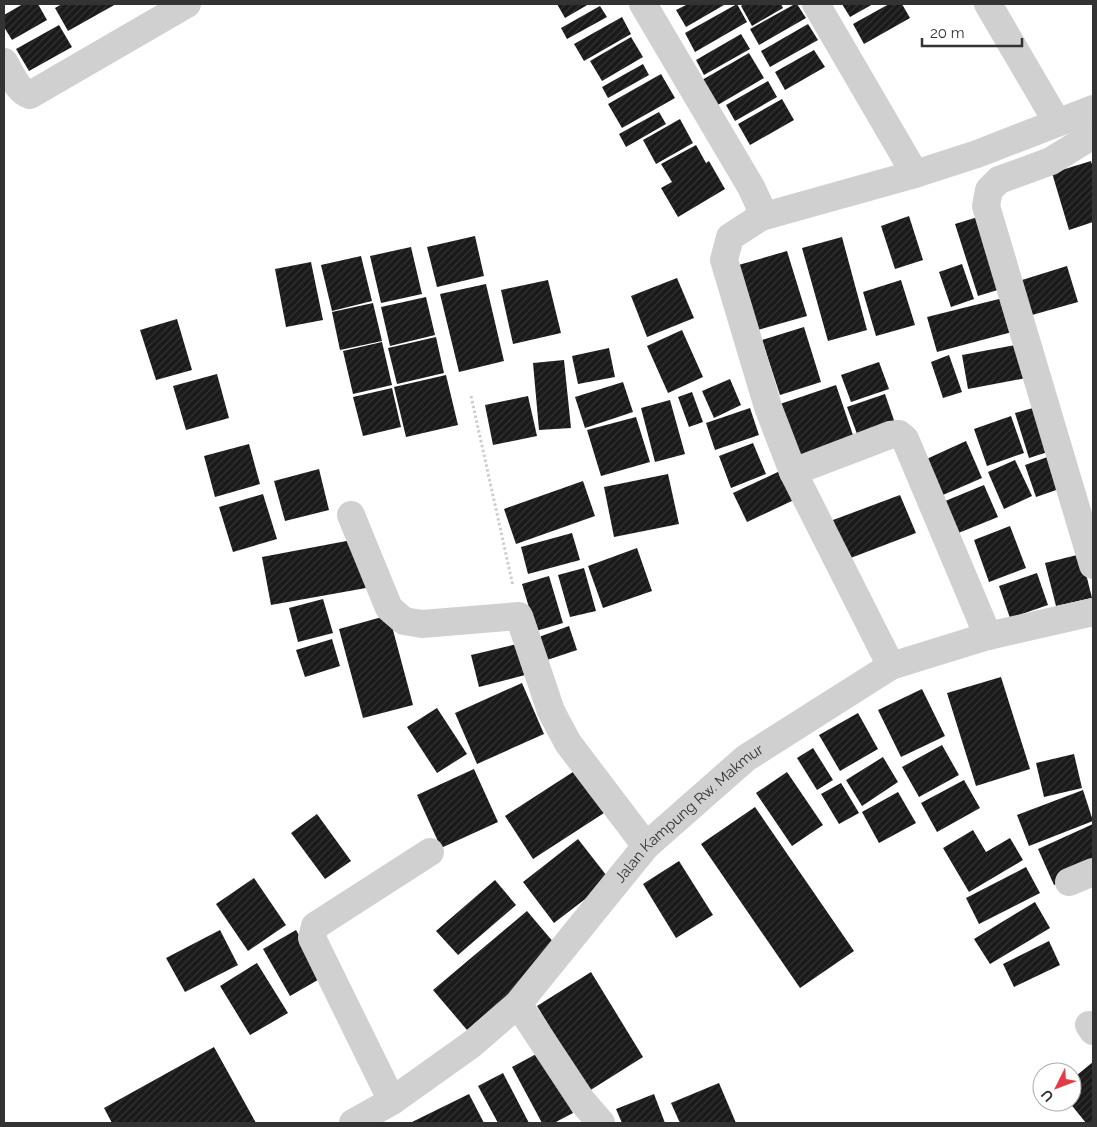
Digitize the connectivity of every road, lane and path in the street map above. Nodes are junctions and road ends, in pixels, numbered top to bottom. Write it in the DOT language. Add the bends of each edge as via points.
graph roads {
  1 [pos="187,4"];
  2 [pos="643,4"];
  3 [pos="816,4"];
  4 [pos="988,4"];
  5 [pos="146,14"];
  6 [pos="4,62"];
  7 [pos="1093,109"];
  8 [pos="1057,122"];
  9 [pos="1093,134"];
  10 [pos="915,174"];
  11 [pos="760,217"];
  12 [pos="471,396"];
  13 [pos="793,472"];
  14 [pos="351,515"];
  15 [pos="1093,565"];
  16 [pos="1093,612"];
  17 [pos="519,616"];
  18 [pos="988,636"];
  19 [pos="891,666"];
  20 [pos="646,846"];
  21 [pos="430,852"];
  22 [pos="518,1004"];
  23 [pos="392,1101"];
  24 [pos="353,1123"];
  25 [pos="601,1123"];
  1 -- 5 [label="street"];
  2 -- 11 [label="street" via="751,187 759,204"];
  3 -- 10 [label="street"];
  4 -- 8 [label="street"];
  5 -- 6 [label="street" via="30,95 19,87"];
  7 -- 8 [label="street" via="1084,115"];
  8 -- 10 [label="street" via="977,154"];
  9 -- 15 [label="street" via="1051,162 999,180 989,190 986,206"];
  10 -- 11 [label="street"];
  11 -- 13 [label="street" via="730,237 724,260 768,407"];
  12 -- 17 [label="path"];
  13 -- 18 [label="street" via="890,435 899,434 905,439"];
  13 -- 19 [label="street"];
  14 -- 17 [label="street" via="389,608 404,621 422,624"];
  16 -- 18 [label="street, Jalan Kampung Rw. Makmur"];
  17 -- 20 [label="street" via="551,711 568,743"];
  18 -- 19 [label="street, Jalan Kampung Rw. Makmur"];
  19 -- 20 [label="street, Jalan Kampung Rw. Makmur" via="746,758"];
  20 -- 22 [label="street, Jalan Kampung Rw. Makmur"];
  21 -- 23 [label="street" via="312,930 312,938"];
  22 -- 23 [label="street, Jalan Kampung Rw. Makmur" via="472,1044"];
  22 -- 25 [label="street" via="582,1101"];
  23 -- 24 [label="street, Jalan Kampung Rw. Makmur"];
}
